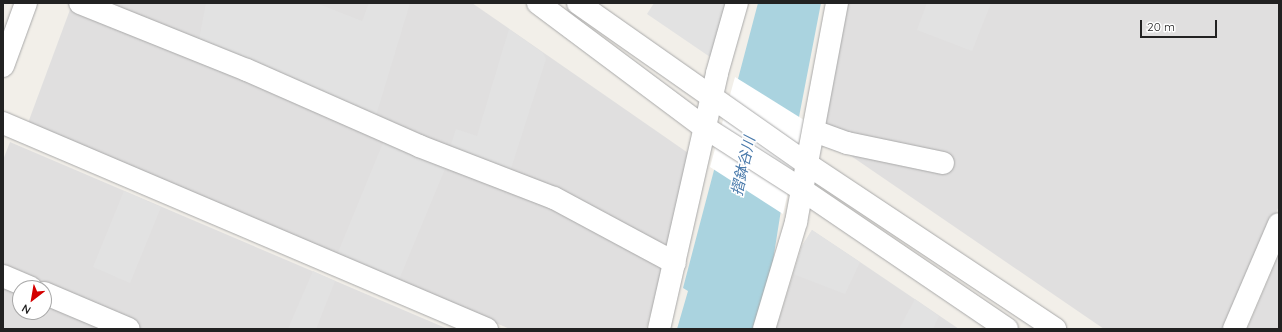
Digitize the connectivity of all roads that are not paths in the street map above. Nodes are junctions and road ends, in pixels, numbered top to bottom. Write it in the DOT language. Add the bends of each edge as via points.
graph roads {
  1 [pos="26,3"];
  2 [pos="80,3"];
  3 [pos="538,3"];
  4 [pos="578,3"];
  5 [pos="737,3"];
  6 [pos="837,3"];
  7 [pos="3,66"];
  8 [pos="719,103"];
  9 [pos="3,123"];
  10 [pos="712,131"];
  11 [pos="814,131"];
  12 [pos="802,160"];
  13 [pos="943,163"];
  14 [pos="796,186"];
  15 [pos="1279,224"];
  16 [pos="672,271"];
  17 [pos="3,276"];
  18 [pos="12,280"];
  19 [pos="52,297"];
  20 [pos="129,329"];
  21 [pos="487,329"];
  22 [pos="659,329"];
  23 [pos="764,329"];
  24 [pos="1007,329"];
  25 [pos="1055,329"];
  26 [pos="1234,329"];
  1 -- 7 [label="street"];
  2 -- 16 [label="street" via="247,70 419,146 554,198"];
  3 -- 10 [label="street"];
  4 -- 8 [label="street"];
  5 -- 8 [label="street"];
  6 -- 11 [label="street"];
  8 -- 10 [label="street"];
  8 -- 12 [label="street"];
  9 -- 21 [label="street"];
  10 -- 14 [label="street"];
  10 -- 16 [label="street"];
  11 -- 12 [label="street"];
  11 -- 13 [label="street" via="847,143"];
  12 -- 14 [label="street"];
  12 -- 25 [label="street"];
  14 -- 23 [label="street" via="796,222"];
  14 -- 24 [label="street"];
  15 -- 26 [label="street"];
  16 -- 22 [label="street"];
  17 -- 18 [label="street"];
  19 -- 20 [label="street"];
}
